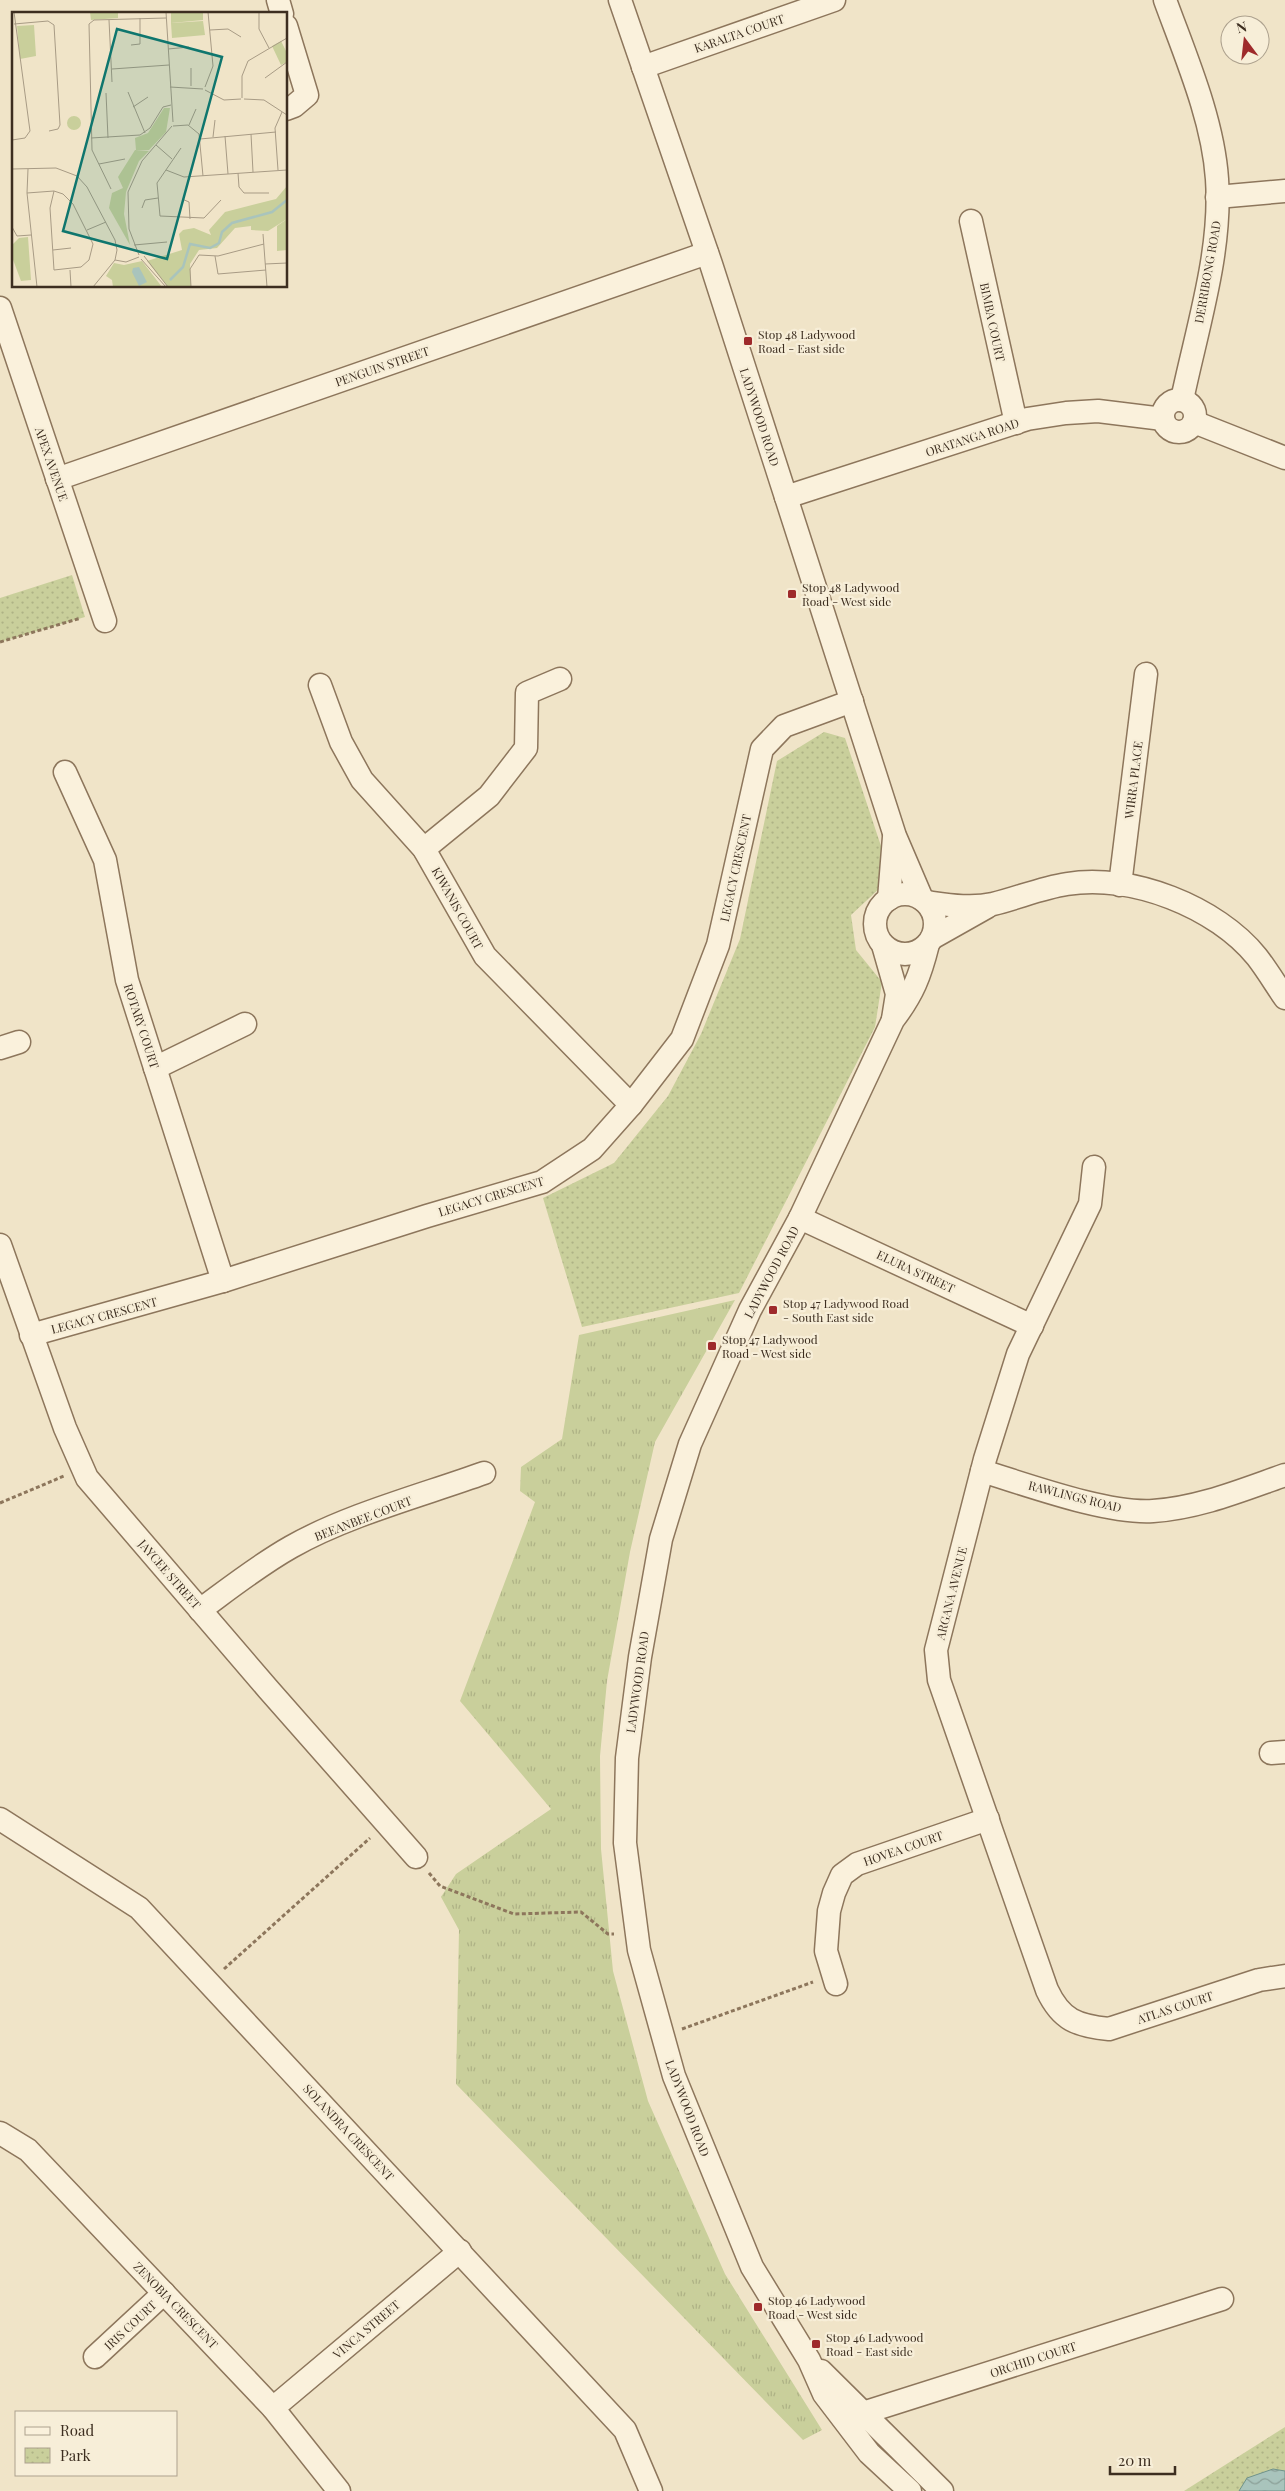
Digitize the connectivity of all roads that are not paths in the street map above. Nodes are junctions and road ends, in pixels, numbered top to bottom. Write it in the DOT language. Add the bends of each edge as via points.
graph roads {
  1 [pos="620,0"];
  2 [pos="834,0"];
  3 [pos="1165,0"];
  4 [pos="288,33"];
  5 [pos="643,67"];
  6 [pos="288,109"];
  7 [pos="1285,191"];
  8 [pos="1217,197"];
  9 [pos="971,221"];
  10 [pos="707,253"];
  11 [pos="0,308"];
  12 [pos="1182,400"];
  13 [pos="1163,418"];
  14 [pos="1194,422"];
  15 [pos="1016,423"];
  16 [pos="1285,458"];
  17 [pos="57,479"];
  18 [pos="786,497"];
  19 [pos="95,619"];
  20 [pos="1146,674"];
  21 [pos="560,679"];
  22 [pos="320,685"];
  23 [pos="852,701"];
  24 [pos="65,772"];
  25 [pos="895,836"];
  26 [pos="424,849"];
  27 [pos="1120,886"];
  28 [pos="889,899"];
  29 [pos="924,900"];
  30 [pos="992,904"];
  31 [pos="930,941"];
  32 [pos="883,945"];
  33 [pos="1285,998"];
  34 [pos="893,1020"];
  35 [pos="244,1024"];
  36 [pos="155,1068"];
  37 [pos="632,1105"];
  38 [pos="1094,1167"];
  39 [pos="800,1218"];
  40 [pos="0,1245"];
  41 [pos="223,1281"];
  42 [pos="1032,1326"];
  43 [pos="31,1335"];
  44 [pos="982,1471"];
  45 [pos="484,1473"];
  46 [pos="1285,1475"];
  47 [pos="200,1610"];
  48 [pos="0,1819"];
  49 [pos="988,1819"];
  50 [pos="416,1857"];
  51 [pos="1285,1976"];
  52 [pos="835,1980"];
  53 [pos="1067,2018"];
  54 [pos="0,2132"];
  55 [pos="460,2251"];
  56 [pos="164,2293"];
  57 [pos="1222,2299"];
  58 [pos="95,2357"];
  59 [pos="273,2408"];
  60 [pos="857,2422"];
  61 [pos="339,2491"];
  62 [pos="651,2491"];
  63 [pos="910,2491"];
  64 [pos="942,2491"];
  1 -- 5 [label="street, LADYWOOD ROAD"];
  2 -- 5 [label="street, KARALTA COURT"];
  3 -- 8 [label="street, DERRIBONG ROAD" via="1209,129"];
  4 -- 6 [label="street" via="307,95"];
  5 -- 10 [label="street, LADYWOOD ROAD"];
  7 -- 8 [label="street"];
  8 -- 12 [label="street, DERRIBONG ROAD" via="1208,280"];
  9 -- 15 [label="street, BIMBA COURT"];
  10 -- 17 [label="street, PENGUIN STREET"];
  10 -- 18 [label="street, LADYWOOD ROAD"];
  11 -- 17 [label="street, APEX AVENUE"];
  12 -- 13 [label="street" via="1175,400 1165,408"];
  12 -- 14 [label="street" via="1188,402 1195,412"];
  13 -- 14 [label="street" via="1171,430 1183,432"];
  13 -- 15 [label="street, ORATANGA ROAD" via="1098,411 1066,413"];
  14 -- 16 [label="street"];
  15 -- 18 [label="street, ORATANGA ROAD"];
  17 -- 19 [label="street, APEX AVENUE"];
  18 -- 23 [label="street, LADYWOOD ROAD"];
  20 -- 27 [label="street, WIRRA PLACE"];
  21 -- 26 [label="street" via="528,693 526,748 489,796"];
  22 -- 26 [label="street, KIWANIS COURT" via="342,742 362,780"];
  23 -- 25 [label="street, LADYWOOD ROAD"];
  23 -- 37 [label="street, LEGACY CRESCENT" via="784,726 762,749 718,945 682,1039"];
  24 -- 36 [label="street, ROTARY COURT" via="105,860 127,980"];
  25 -- 28 [label="street, LADYWOOD ROAD"];
  25 -- 29 [label="street, LADYWOOD ROAD"];
  26 -- 37 [label="street, KIWANIS COURT" via="485,956"];
  27 -- 30 [label="street" via="1068,884"];
  27 -- 33 [label="street" via="1174,898 1222,924 1257,956"];
  28 -- 29 [label="street" via="905,894"];
  28 -- 32 [label="street" via="876,915 877,936"];
  29 -- 30 [label="street" via="959,907"];
  29 -- 31 [label="street" via="934,915 935,930"];
  30 -- 31 [label="street"];
  31 -- 32 [label="street" via="920,950 906,954 891,951"];
  31 -- 34 [label="street, LADYWOOD ROAD" via="918,980"];
  32 -- 34 [label="street, LADYWOOD ROAD" via="897,994"];
  34 -- 39 [label="street, LADYWOOD ROAD"];
  35 -- 36 [label="street"];
  36 -- 41 [label="street, ROTARY COURT"];
  37 -- 41 [label="street, LEGACY CRESCENT" via="592,1149 542,1182"];
  38 -- 42 [label="street, ARGANA AVENUE" via="1090,1204"];
  39 -- 42 [label="street, ELURA STREET"];
  39 -- 60 [label="street, LADYWOOD ROAD" via="750,1310 694,1435 660,1539 627,1758 625,1843 639,1950 674,2076 752,2267 809,2360"];
  40 -- 43 [label="street, JAYCEE STREET"];
  41 -- 43 [label="street, LEGACY CRESCENT"];
  42 -- 44 [label="street, ARGANA AVENUE" via="1018,1354"];
  43 -- 47 [label="street, JAYCEE STREET" via="81,1468"];
  44 -- 46 [label="street, RAWLINGS ROAD" via="1090,1502 1151,1511 1181,1508 1227,1496"];
  44 -- 49 [label="street, ARGANA AVENUE" via="936,1650 936,1662 939,1680"];
  45 -- 47 [label="street, BEEANBEE COURT" via="334,1526 309,1538 254,1570"];
  47 -- 50 [label="street, JAYCEE STREET"];
  48 -- 55 [label="street, SOLANDRA CRESCENT" via="139,1908"];
  49 -- 52 [label="street, HOVEA COURT" via="857,1864 842,1875 834,1893 826,1951"];
  49 -- 53 [label="street, ARGANA AVENUE" via="1047,1990 1054,2006"];
  51 -- 53 [label="street, ATLAS COURT" via="1259,1980 1109,2029 1085,2027"];
  54 -- 56 [label="street, ZENOBIA CRESCENT" via="28,2150"];
  55 -- 59 [label="street, VINCA STREET"];
  55 -- 62 [label="street, SOLANDRA CRESCENT" via="625,2430"];
  56 -- 58 [label="street, IRIS COURT"];
  56 -- 59 [label="street, ZENOBIA CRESCENT"];
  57 -- 60 [label="street, ORCHID COURT"];
  59 -- 61 [label="street, ZENOBIA CRESCENT"];
  60 -- 63 [label="street, LADYWOOD ROAD" via="869,2453"];
  60 -- 64 [label="street, LADYWOOD ROAD"];
}
